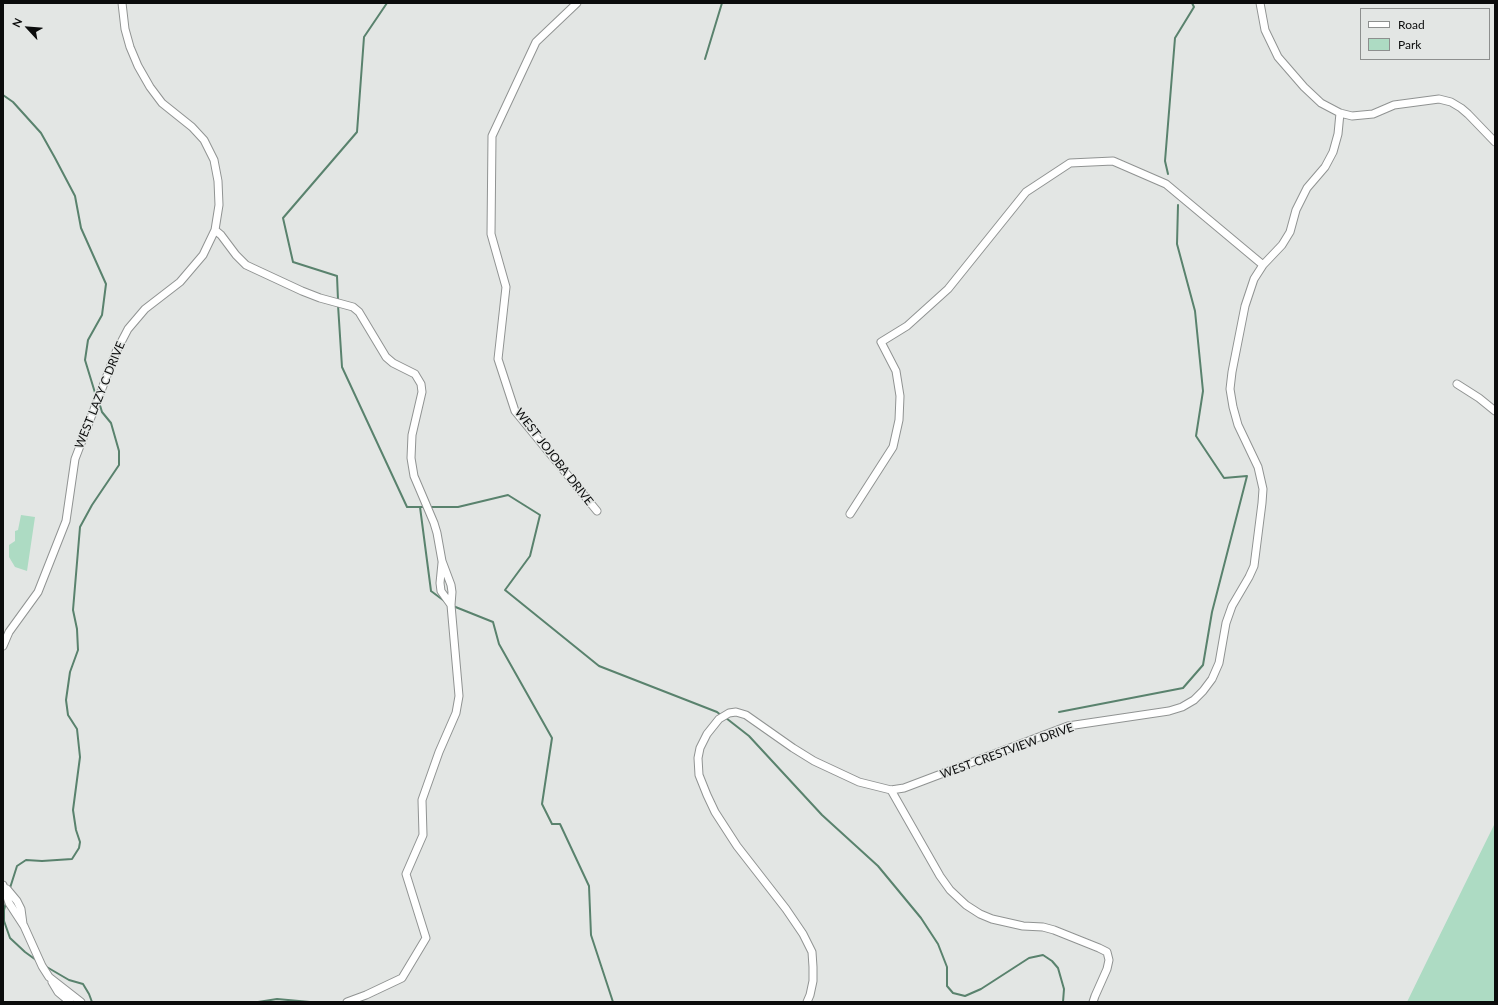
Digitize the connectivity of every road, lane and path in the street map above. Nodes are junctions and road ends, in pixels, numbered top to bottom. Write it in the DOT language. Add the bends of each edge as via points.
graph roads {
  1 [pos="122,3"];
  2 [pos="577,3"];
  3 [pos="1260,3"];
  4 [pos="1340,113"];
  5 [pos="1495,142"];
  6 [pos="215,230"];
  7 [pos="1264,265"];
  8 [pos="1457,384"];
  9 [pos="1495,411"];
  10 [pos="597,511"];
  11 [pos="850,514"];
  12 [pos="442,561"];
  13 [pos="451,605"];
  14 [pos="3,646"];
  15 [pos="891,790"];
  16 [pos="4,886"];
  17 [pos="49,977"];
  18 [pos="70,1002"];
  19 [pos="81,1002"];
  20 [pos="347,1002"];
  21 [pos="807,1002"];
  22 [pos="1094,1002"];
  1 -- 6 [label="street, WEST LAZY C DRIVE" via="130,47 150,87 162,102 204,140 214,160 219,205"];
  2 -- 10 [label="street, WEST JOJOBA DRIVE" via="536,42 492,136 491,234 506,287 498,359 515,411"];
  3 -- 4 [label="street" via="1265,30 1278,57 1321,104"];
  4 -- 5 [label="street" via="1352,116 1373,114 1394,105 1439,100 1451,102 1468,114"];
  4 -- 7 [label="street, WEST CRESTVIEW DRIVE" via="1338,134 1325,167 1307,188 1296,210 1290,232 1282,245"];
  6 -- 12 [label="street" via="246,265 302,292 353,306 386,357 419,378 422,392 412,435 411,458 414,476 437,533"];
  6 -- 14 [label="street, WEST LAZY C DRIVE" via="204,254 180,282 145,309 128,329 116,352 75,459 66,521 38,592 8,632"];
  7 -- 11 [label="street" via="1166,184 1113,161 1070,163 1026,192 948,289 907,326 882,342 896,371 900,396 899,420 893,447"];
  7 -- 15 [label="street, WEST CRESTVIEW DRIVE" via="1254,279 1247,299 1230,389 1238,425 1258,467 1262,503 1255,557 1249,577 1232,606 1226,623 1212,679 1194,700 1182,707 1068,726 904,788"];
  8 -- 9 [label="street"];
  12 -- 13 [label="street" via="451,585"];
  12 -- 13 [label="street" via="441,591"];
  13 -- 20 [label="street" via="459,696 456,713 422,800 423,835 406,874 426,938 402,978"];
  15 -- 21 [label="street, WEST CRESTVIEW DRIVE" via="859,782 814,761 746,715 736,712 719,719 700,748 699,775 715,812 737,846 794,921 812,952 813,981"];
  15 -- 22 [label="street" via="940,876 966,905 992,919 1023,926 1044,927 1107,952 1107,969"];
  16 -- 17 [label="street" via="9,903 24,926"];
  17 -- 18 [label="street" via="58,992"];
  17 -- 19 [label="street"];
}
